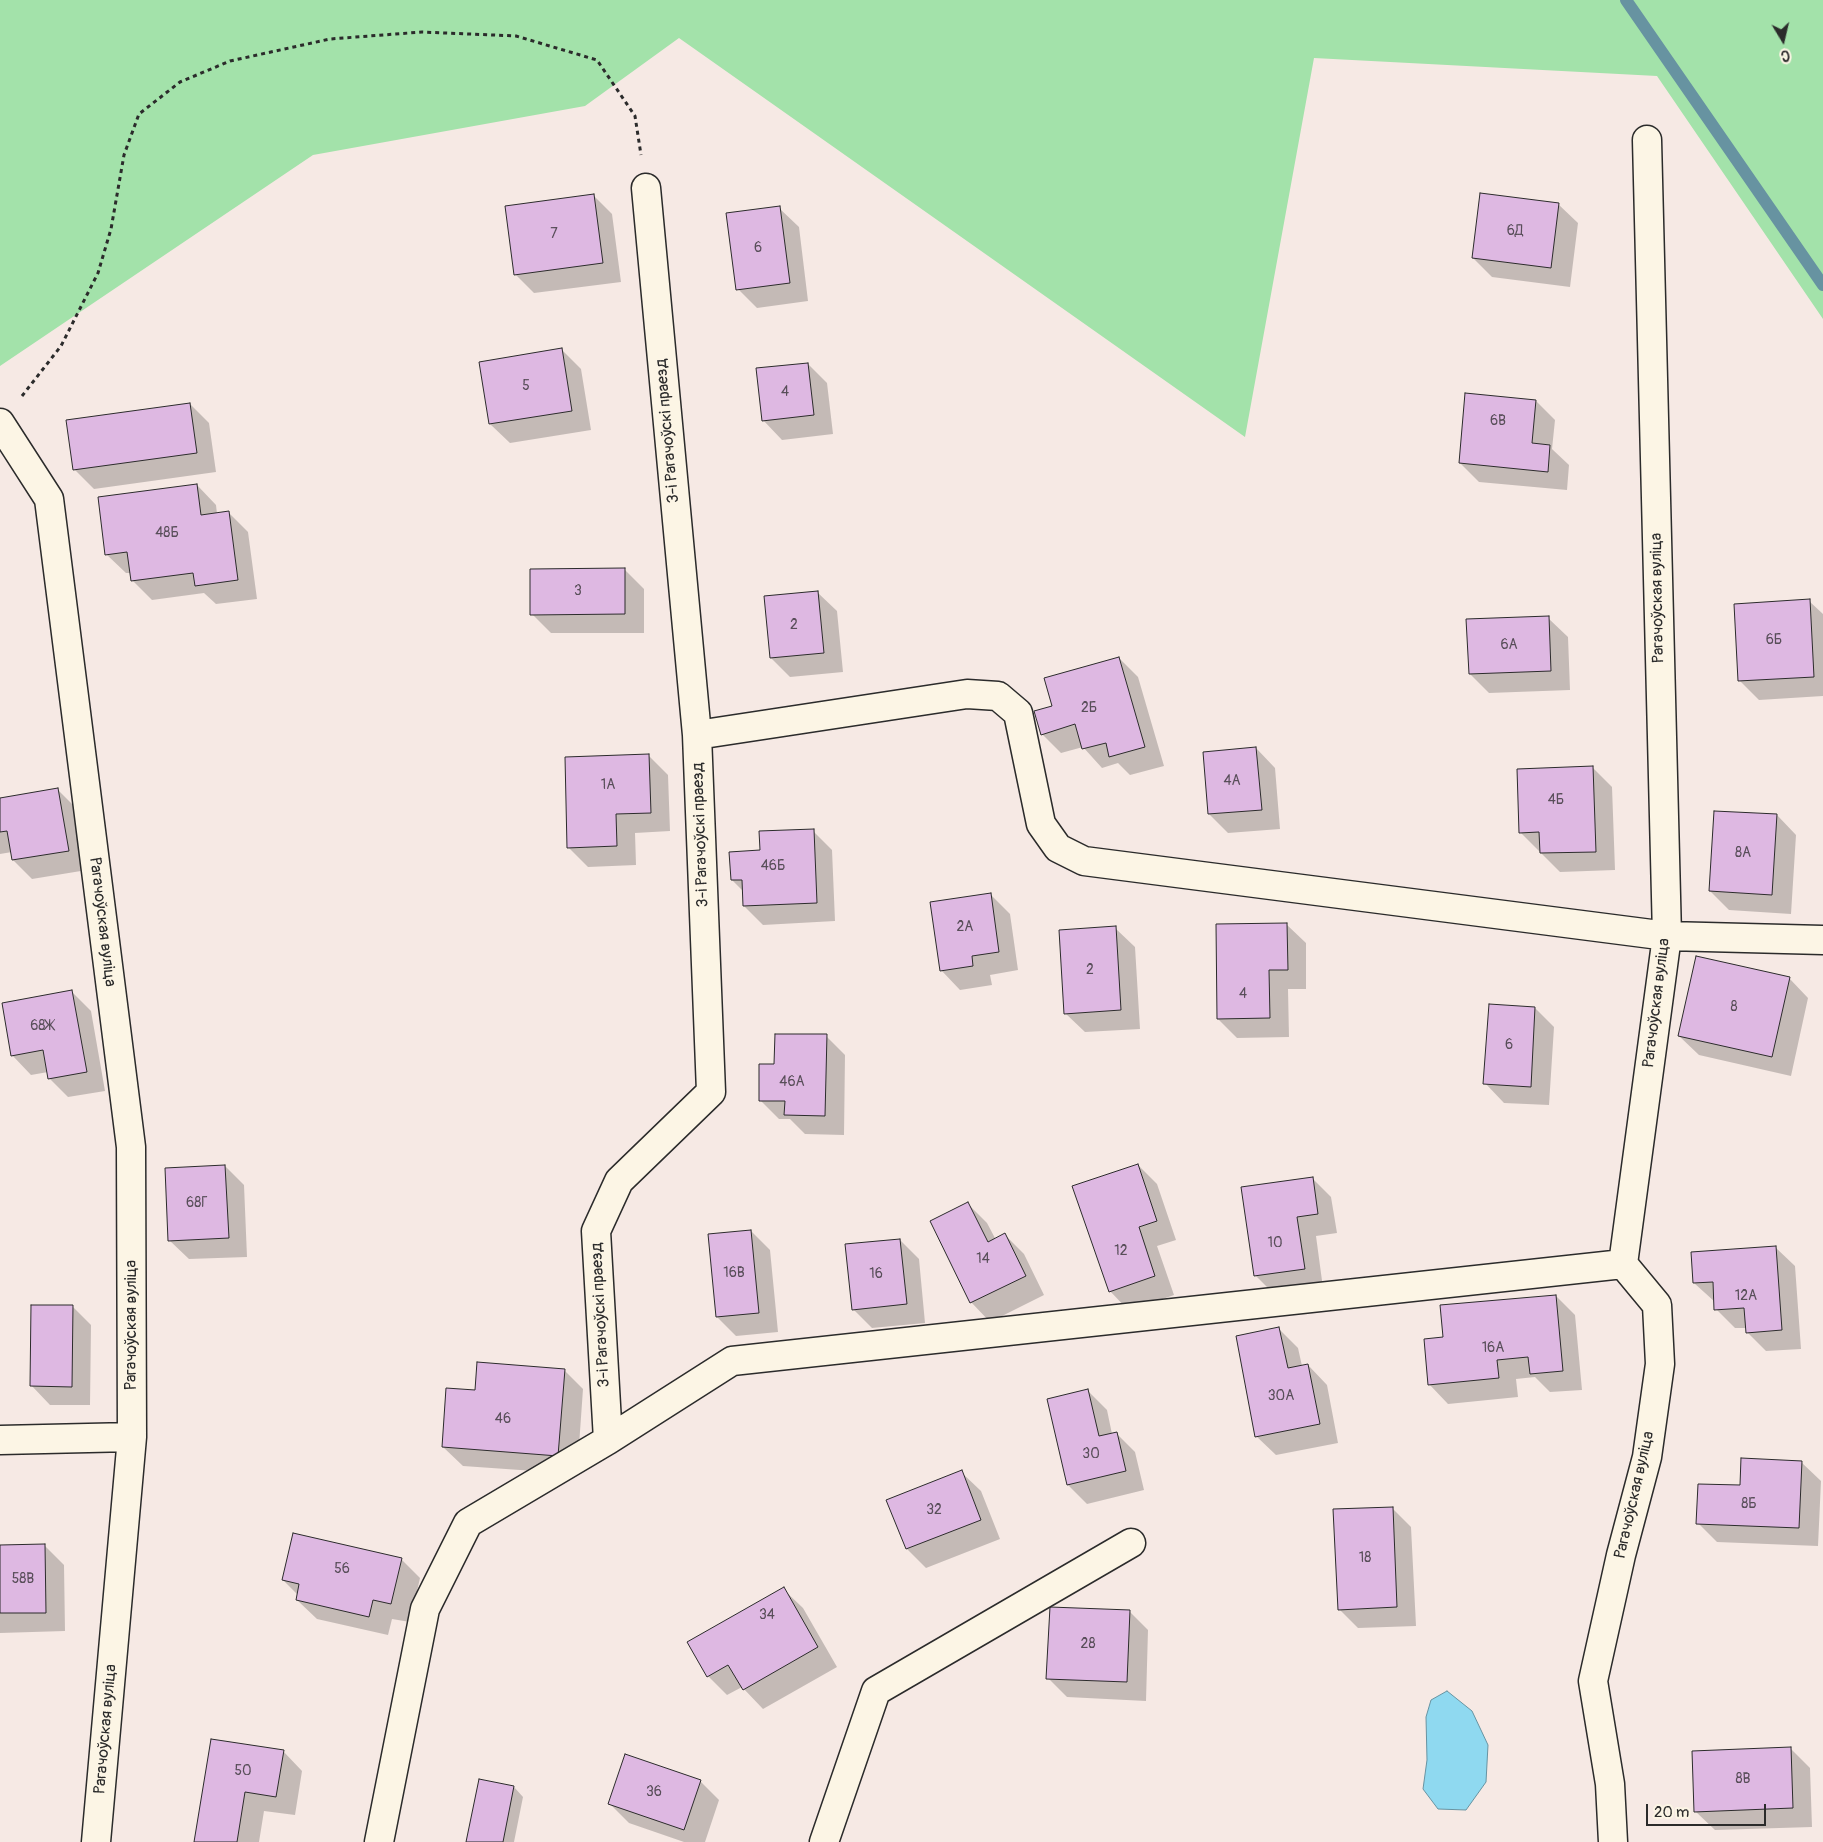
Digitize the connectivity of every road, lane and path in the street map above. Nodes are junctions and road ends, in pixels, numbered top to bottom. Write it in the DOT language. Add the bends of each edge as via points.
graph roads {
  1 [pos="1647,140"];
  2 [pos="646,188"];
  3 [pos="1,423"];
  4 [pos="697,735"];
  5 [pos="1667,936"];
  6 [pos="1823,940"];
  7 [pos="1623,1264"];
  8 [pos="132,1437"];
  9 [pos="0,1440"];
  10 [pos="608,1440"];
  11 [pos="1131,1543"];
  12 [pos="96,1842"];
  13 [pos="379,1842"];
  14 [pos="824,1842"];
  15 [pos="1613,1842"];
  1 -- 5 [label="street, Рагачоўская вуліца"];
  2 -- 3 [label="path" via="635,116 597,60 588,57 516,36 422,32 330,40 230,61 180,82 139,114 124,155 111,229 98,273 61,346"];
  2 -- 4 [label="street, 3-і Рагачоўскі праезд"];
  3 -- 8 [label="street, Рагачоўская вуліца" via="49,499 131,1147"];
  4 -- 5 [label="street" via="967,694 998,696 1018,712 1042,824 1058,848 1084,861"];
  4 -- 10 [label="street, 3-і Рагачоўскі праезд" via="711,1092 619,1181 596,1230"];
  5 -- 6 [label="street"];
  5 -- 7 [label="street, Рагачоўская вуліца"];
  7 -- 10 [label="street" via="732,1360"];
  7 -- 15 [label="street, Рагачоўская вуліца" via="1657,1305 1660,1364 1647,1457 1593,1682 1610,1784"];
  8 -- 9 [label="street"];
  8 -- 12 [label="street, Рагачоўская вуліца"];
  10 -- 13 [label="street" via="468,1523 425,1609"];
  11 -- 14 [label="street" via="876,1691"];
}
